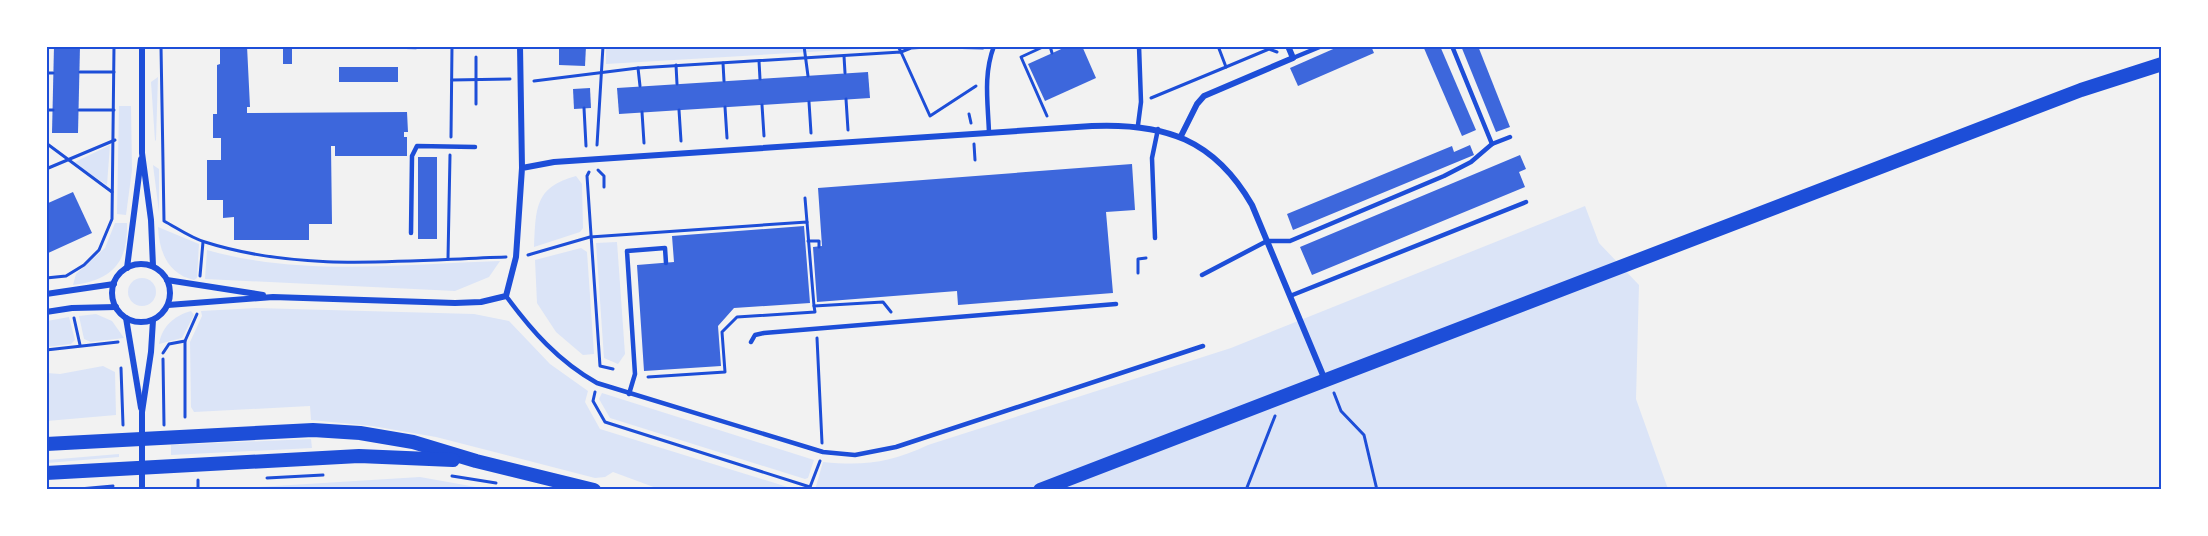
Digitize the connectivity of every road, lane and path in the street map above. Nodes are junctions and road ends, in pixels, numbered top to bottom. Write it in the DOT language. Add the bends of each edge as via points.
graph roads {
  1 [pos="114,46"];
  2 [pos="142,46"];
  3 [pos="161,46"];
  4 [pos="375,46"];
  5 [pos="520,46"];
  6 [pos="603,46"];
  7 [pos="898,46"];
  8 [pos="994,46"];
  9 [pos="1044,46"];
  10 [pos="1050,46"];
  11 [pos="1139,46"];
  12 [pos="1218,46"];
  13 [pos="1288,46"];
  14 [pos="1322,46"];
  15 [pos="1452,46"];
  16 [pos="416,47"];
  17 [pos="805,47"];
  18 [pos="942,47"];
  19 [pos="985,48"];
  20 [pos="1268,48"];
  21 [pos="901,52"];
  22 [pos="1053,54"];
  23 [pos="844,56"];
  24 [pos="476,57"];
  25 [pos="807,58"];
  26 [pos="1293,58"];
  27 [pos="759,61"];
  28 [pos="723,63"];
  29 [pos="2162,64"];
  30 [pos="676,65"];
  31 [pos="1226,67"];
  32 [pos="638,68"];
  33 [pos="80,72"];
  34 [pos="114,72"];
  35 [pos="603,72"];
  36 [pos="46,73"];
  37 [pos="53,73"];
  38 [pos="845,74"];
  39 [pos="808,76"];
  40 [pos="512,78"];
  41 [pos="760,79"];
  42 [pos="986,79"];
  43 [pos="452,80"];
  44 [pos="476,80"];
  45 [pos="534,81"];
  46 [pos="724,81"];
  47 [pos="677,84"];
  48 [pos="640,86"];
  49 [pos="846,99"];
  50 [pos="809,102"];
  51 [pos="1141,102"];
  52 [pos="476,104"];
  53 [pos="762,105"];
  54 [pos="725,107"];
  55 [pos="584,108"];
  56 [pos="46,110"];
  57 [pos="52,110"];
  58 [pos="79,110"];
  59 [pos="114,110"];
  60 [pos="679,110"];
  61 [pos="642,112"];
  62 [pos="1047,116"];
  63 [pos="1138,125"];
  64 [pos="1158,129"];
  65 [pos="848,130"];
  66 [pos="811,133"];
  67 [pos="989,133"];
  68 [pos="764,136"];
  69 [pos="1182,136"];
  70 [pos="1510,137"];
  71 [pos="728,138"];
  72 [pos="115,140"];
  73 [pos="681,141"];
  74 [pos="46,143"];
  75 [pos="644,143"];
  76 [pos="1492,144"];
  77 [pos="597,145"];
  78 [pos="586,146"];
  79 [pos="475,147"];
  80 [pos="142,153"];
  81 [pos="67,160"];
  82 [pos="522,168"];
  83 [pos="46,169"];
  84 [pos="604,187"];
  85 [pos="113,193"];
  86 [pos="805,198"];
  87 [pos="1526,202"];
  88 [pos="112,219"];
  89 [pos="119,219"];
  90 [pos="807,222"];
  91 [pos="411,232"];
  92 [pos="590,237"];
  93 [pos="1155,238"];
  94 [pos="808,241"];
  95 [pos="1268,241"];
  96 [pos="202,242"];
  97 [pos="819,247"];
  98 [pos="516,257"];
  99 [pos="1146,258"];
  100 [pos="666,263"];
  101 [pos="153,266"];
  102 [pos="126,268"];
  103 [pos="1138,273"];
  104 [pos="1202,275"];
  105 [pos="46,278"];
  106 [pos="200,279"];
  107 [pos="168,280"];
  108 [pos="114,284"];
  109 [pos="46,294"];
  110 [pos="506,296"];
  111 [pos="882,296"];
  112 [pos="1290,296"];
  113 [pos="273,297"];
  114 [pos="883,302"];
  115 [pos="1116,304"];
  116 [pos="168,305"];
  117 [pos="814,306"];
  118 [pos="116,307"];
  119 [pos="46,312"];
  120 [pos="197,312"];
  121 [pos="891,312"];
  122 [pos="74,318"];
  123 [pos="126,318"];
  124 [pos="153,320"];
  125 [pos="817,337"];
  126 [pos="185,341"];
  127 [pos="751,342"];
  128 [pos="80,345"];
  129 [pos="120,345"];
  130 [pos="1203,346"];
  131 [pos="46,350"];
  132 [pos="613,369"];
  133 [pos="163,372"];
  134 [pos="648,377"];
  135 [pos="1326,381"];
  136 [pos="596,389"];
  137 [pos="629,394"];
  138 [pos="1282,398"];
  139 [pos="142,412"];
  140 [pos="185,417"];
  141 [pos="46,444"];
  142 [pos="823,452"];
  143 [pos="476,461"];
  144 [pos="46,473"];
  145 [pos="333,473"];
  146 [pos="448,476"];
  147 [pos="266,478"];
  148 [pos="198,480"];
  149 [pos="209,480"];
  150 [pos="186,481"];
  151 [pos="504,484"];
  152 [pos="116,486"];
  153 [pos="809,488"];
  154 [pos="68,489"];
  155 [pos="142,489"];
  156 [pos="198,489"];
  157 [pos="594,489"];
  158 [pos="1040,489"];
  159 [pos="1246,489"];
  160 [pos="1377,489"];
  1 -- 34 [label="path"];
  2 -- 80 [label="street"];
  3 -- 96 [label="path" via="164,221"];
  4 -- 16 [label="lane"];
  5 -- 82 [label="street"];
  6 -- 35 [label="path"];
  7 -- 21 [label="path"];
  8 -- 42 [label="lane"];
  9 -- 62 [label="path" via="1021,57"];
  10 -- 22 [label="path"];
  11 -- 51 [label="lane"];
  12 -- 31 [label="path"];
  13 -- 26 [label="street"];
  14 -- 26 [label="lane"];
  15 -- 76 [label="lane"];
  17 -- 25 [label="path"];
  18 -- 19 [label="path"];
  18 -- 21 [label="path"];
  20 -- 26 [label="path"];
  20 -- 31 [label="path"];
  21 -- 23 [label="path"];
  21 -- 42 [label="path" via="930,116"];
  23 -- 25 [label="path"];
  23 -- 38 [label="path"];
  24 -- 44 [label="path"];
  25 -- 27 [label="path"];
  25 -- 39 [label="path"];
  26 -- 69 [label="street" via="1204,96"];
  27 -- 28 [label="path"];
  27 -- 41 [label="path"];
  28 -- 30 [label="path"];
  28 -- 46 [label="path"];
  29 -- 135 [label="main road" via="2081,90"];
  30 -- 32 [label="path"];
  30 -- 47 [label="path"];
  31 -- 51 [label="path"];
  32 -- 35 [label="path"];
  32 -- 48 [label="path"];
  33 -- 34 [label="path"];
  34 -- 59 [label="path"];
  35 -- 45 [label="path"];
  35 -- 77 [label="path"];
  36 -- 37 [label="path"];
  40 -- 44 [label="path"];
  42 -- 67 [label="lane"];
  43 -- 44 [label="path"];
  44 -- 52 [label="path"];
  49 -- 65 [label="path"];
  50 -- 66 [label="path"];
  51 -- 63 [label="lane"];
  53 -- 68 [label="path"];
  54 -- 71 [label="path"];
  55 -- 78 [label="path"];
  56 -- 57 [label="path"];
  58 -- 59 [label="path"];
  59 -- 72 [label="path"];
  60 -- 73 [label="path"];
  61 -- 75 [label="path"];
  63 -- 64 [label="street"];
  63 -- 67 [label="street"];
  64 -- 69 [label="street"];
  64 -- 93 [label="lane" via="1152,158"];
  67 -- 82 [label="street" via="597,158"];
  69 -- 95 [label="street" via="1216,158 1237,180"];
  70 -- 76 [label="lane"];
  72 -- 81 [label="path"];
  72 -- 85 [label="path"];
  74 -- 81 [label="path"];
  76 -- 95 [label="lane" via="1471,162 1444,176 1290,241"];
  79 -- 91 [label="lane" via="417,147 412,156"];
  80 -- 101 [label="street"];
  80 -- 102 [label="street"];
  81 -- 83 [label="path"];
  81 -- 85 [label="path"];
  82 -- 98 [label="street"];
  84 -- 92 [label="path" via="604,176 598,170 590,171"];
  85 -- 88 [label="path"];
  86 -- 90 [label="path"];
  87 -- 112 [label="lane"];
  88 -- 89 [label="path"];
  88 -- 105 [label="path" via="99,250 84,265 66,276"];
  90 -- 92 [label="path"];
  90 -- 94 [label="path"];
  92 -- 98 [label="path"];
  92 -- 132 [label="path" via="600,366"];
  94 -- 97 [label="path" via="819,241"];
  94 -- 117 [label="path"];
  95 -- 104 [label="lane"];
  95 -- 112 [label="street"];
  96 -- 98 [label="path" via="271,259"];
  96 -- 106 [label="path"];
  98 -- 110 [label="street"];
  99 -- 103 [label="path" via="1138,259"];
  100 -- 137 [label="lane" via="665,248 627,251 634,374"];
  101 -- 102 [label="street"];
  101 -- 107 [label="street"];
  102 -- 108 [label="street"];
  107 -- 113 [label="street"];
  107 -- 116 [label="street"];
  108 -- 109 [label="street"];
  108 -- 118 [label="street"];
  110 -- 113 [label="street" via="455,303"];
  110 -- 137 [label="lane" via="532,330 571,368 597,383"];
  111 -- 114 [label="path"];
  112 -- 135 [label="street"];
  113 -- 116 [label="street"];
  114 -- 117 [label="path"];
  114 -- 121 [label="path"];
  115 -- 127 [label="lane" via="764,333 755,335"];
  116 -- 124 [label="street"];
  117 -- 134 [label="path" via="814,312 737,317 722,332 725,372"];
  118 -- 119 [label="street"];
  118 -- 123 [label="street"];
  120 -- 126 [label="path"];
  122 -- 128 [label="path"];
  123 -- 124 [label="street"];
  123 -- 139 [label="street"];
  124 -- 139 [label="street"];
  125 -- 142 [label="path"];
  126 -- 133 [label="path" via="165,348"];
  126 -- 140 [label="path"];
  128 -- 129 [label="path" via="117,340"];
  128 -- 131 [label="path"];
  130 -- 142 [label="lane" via="896,447 855,455"];
  135 -- 138 [label="main road"];
  135 -- 160 [label="path" via="1341,411 1364,435"];
  136 -- 153 [label="path" via="593,401 605,422"];
  137 -- 142 [label="lane"];
  138 -- 158 [label="main road"];
  138 -- 159 [label="path"];
  139 -- 155 [label="street"];
  141 -- 143 [label="main road" via="313,430 413,442"];
  142 -- 153 [label="path"];
  143 -- 144 [label="main road" via="359,456"];
  143 -- 157 [label="main road"];
  145 -- 147 [label="path"];
  146 -- 151 [label="path"];
  148 -- 149 [label="path"];
  148 -- 150 [label="path"];
  148 -- 156 [label="path"];
  152 -- 154 [label="path"];
}
